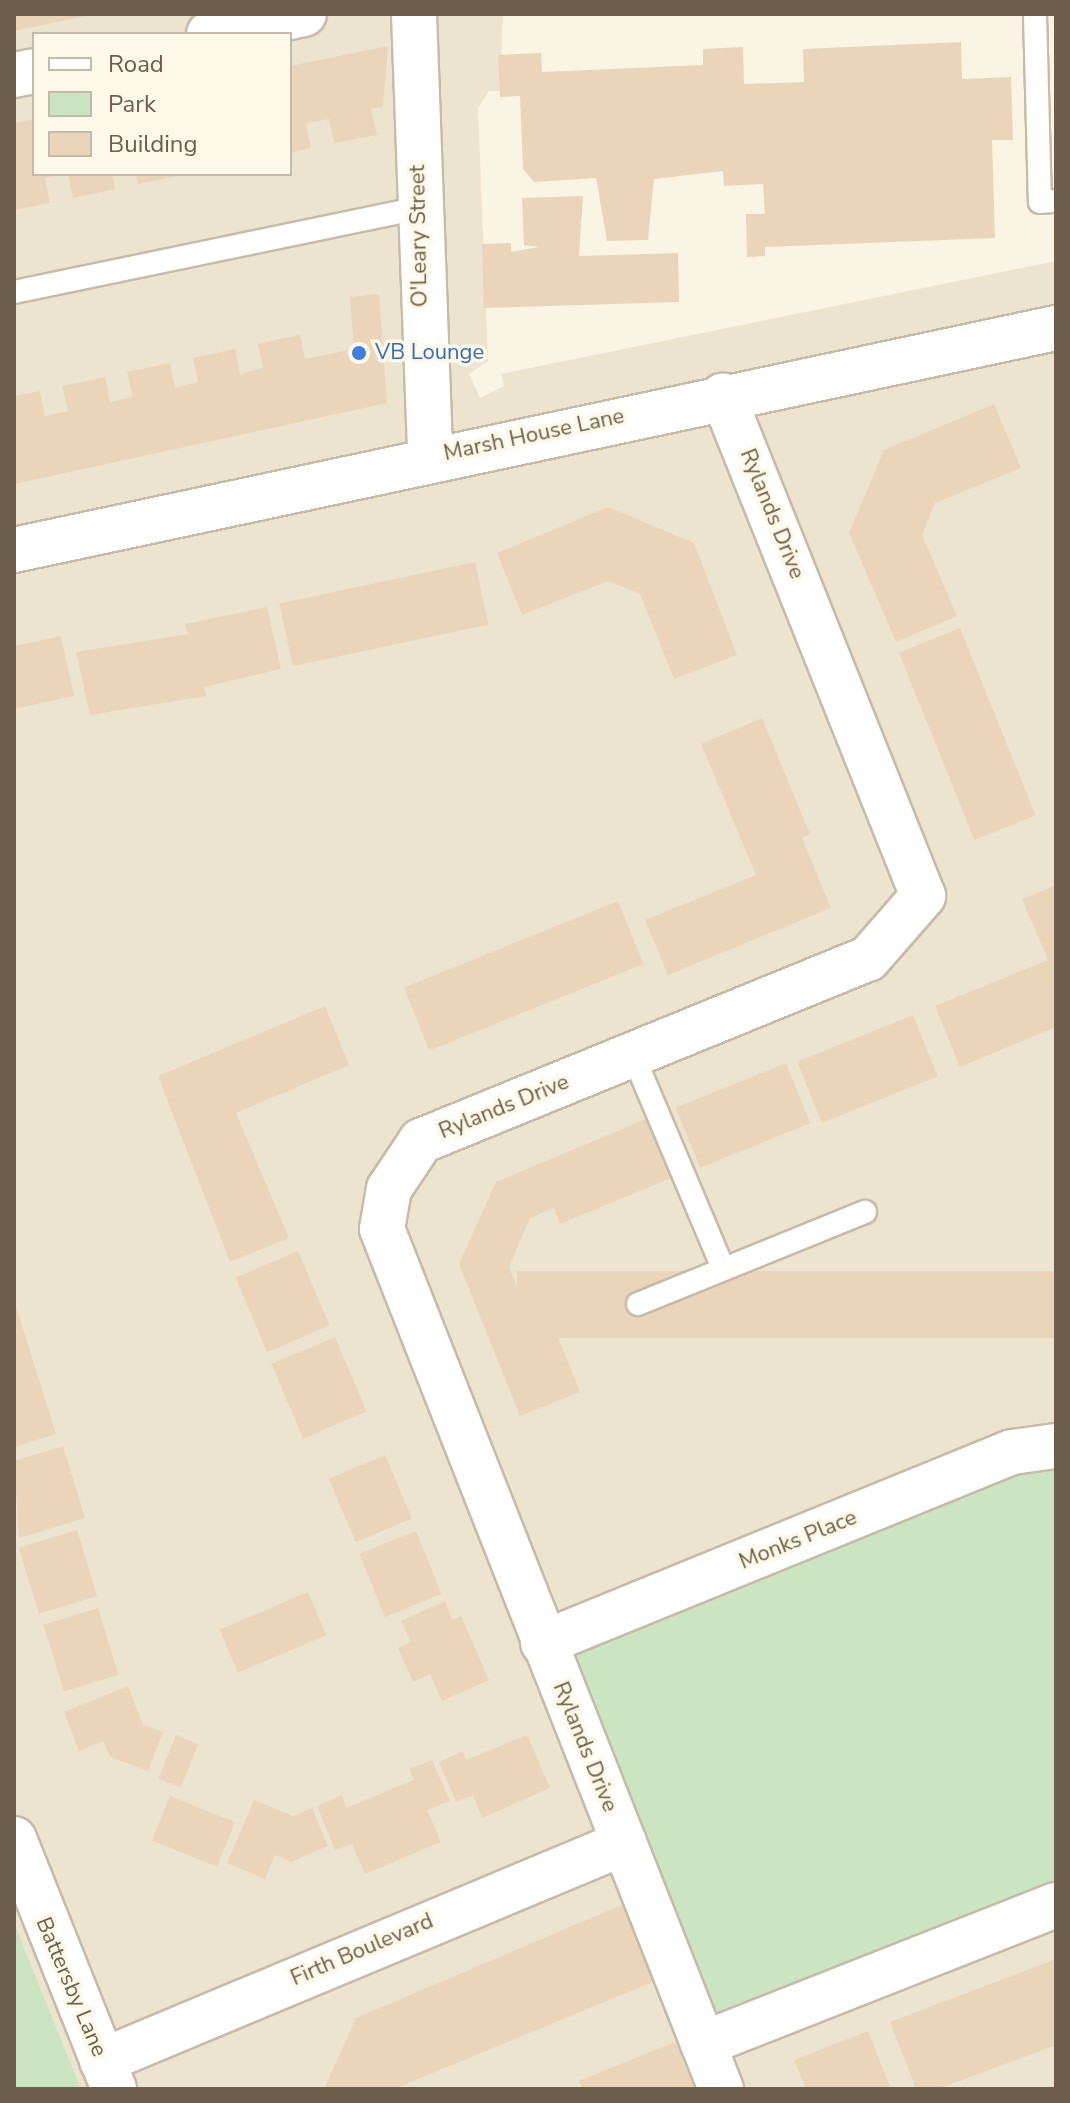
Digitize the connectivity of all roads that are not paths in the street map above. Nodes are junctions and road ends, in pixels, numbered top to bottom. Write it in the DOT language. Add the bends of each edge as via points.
graph roads {
  1 [pos="304,14"];
  2 [pos="414,14"];
  3 [pos="1035,14"];
  4 [pos="218,32"];
  5 [pos="1056,201"];
  6 [pos="419,208"];
  7 [pos="14,292"];
  8 [pos="1056,328"];
  9 [pos="723,396"];
  10 [pos="430,457"];
  11 [pos="14,550"];
  12 [pos="633,1055"];
  13 [pos="865,1212"];
  14 [pos="723,1268"];
  15 [pos="638,1304"];
  16 [pos="1056,1446"];
  17 [pos="543,1643"];
  18 [pos="14,1839"];
  19 [pos="624,1843"];
  20 [pos="1056,1905"];
  21 [pos="703,2044"];
  22 [pos="108,2075"];
  23 [pos="721,2089"];
  1 -- 4 [label="street"];
  2 -- 6 [label="street, O'Leary Street"];
  3 -- 5 [label="lane" via="1040,202"];
  6 -- 7 [label="lane"];
  6 -- 10 [label="street, O'Leary Street"];
  8 -- 9 [label="street, Marsh House Lane"];
  9 -- 10 [label="street, Marsh House Lane"];
  9 -- 12 [label="street, Rylands Drive" via="923,896 868,959"];
  10 -- 11 [label="street, Marsh House Lane"];
  12 -- 14 [label="lane"];
  12 -- 17 [label="street, Rylands Drive" via="421,1141 389,1189 382,1229"];
  13 -- 14 [label="lane"];
  14 -- 15 [label="lane"];
  16 -- 17 [label="street, Monks Place" via="1012,1452"];
  17 -- 19 [label="street, Rylands Drive"];
  18 -- 22 [label="street, Battersby Lane"];
  19 -- 21 [label="street, Rylands Drive"];
  19 -- 22 [label="street, Firth Boulevard"];
  20 -- 21 [label="street"];
  21 -- 23 [label="street, Rylands Drive"];
}
